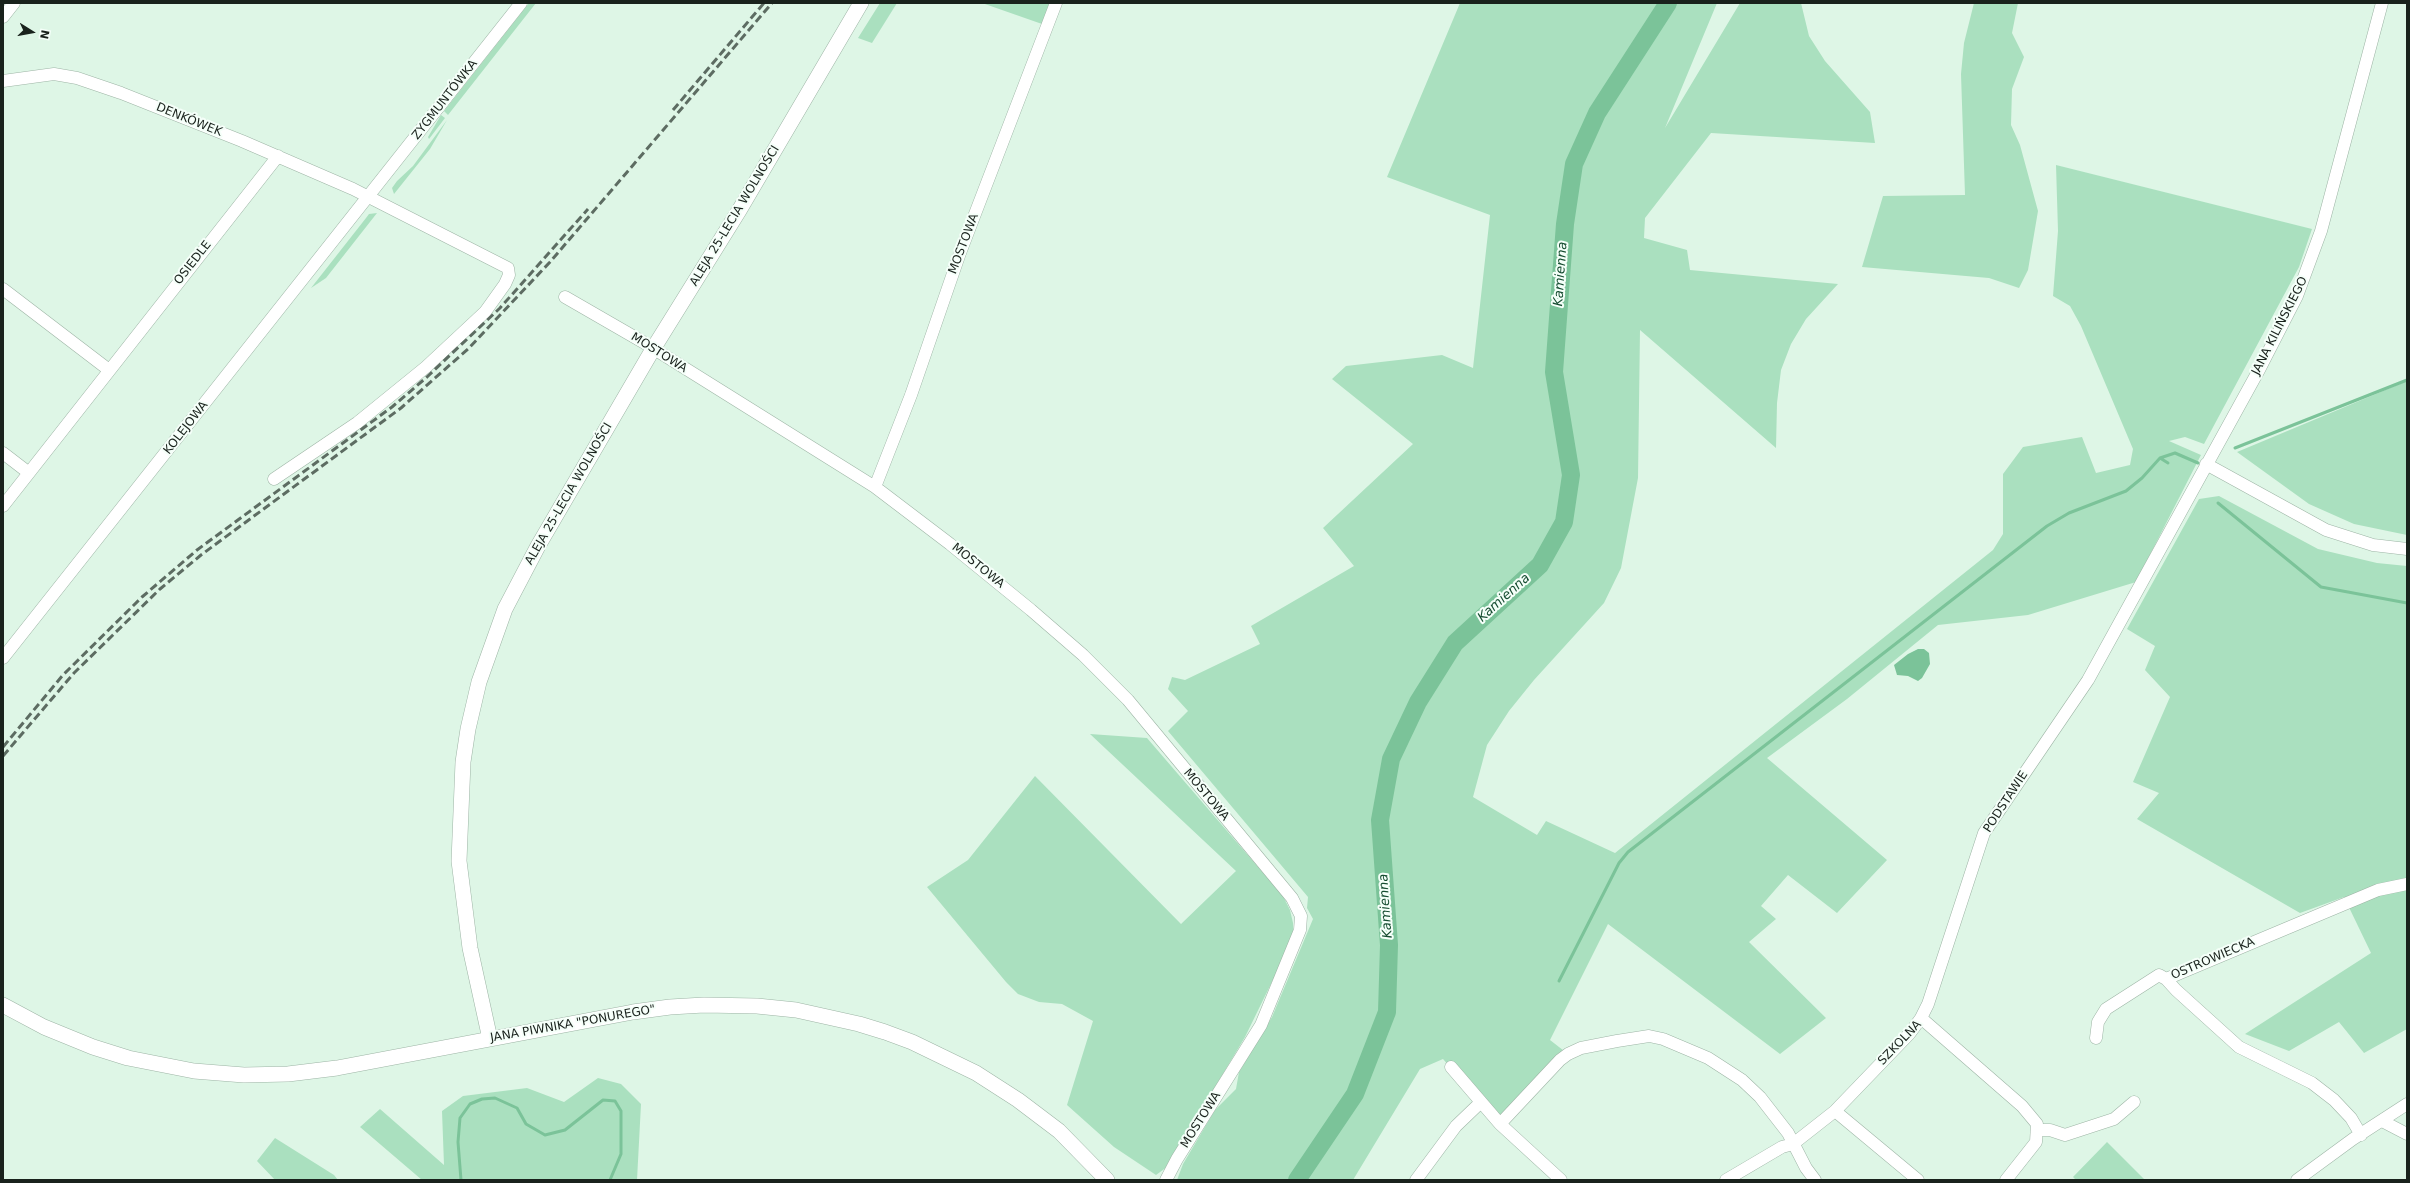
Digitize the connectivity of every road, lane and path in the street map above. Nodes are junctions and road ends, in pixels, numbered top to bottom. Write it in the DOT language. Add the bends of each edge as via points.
graph roads {
  1 [pos="14,3"];
  2 [pos="521,3"];
  3 [pos="861,3"];
  4 [pos="1056,3"];
  5 [pos="2382,3"];
  6 [pos="3,17"];
  7 [pos="3,81"];
  8 [pos="278,156"];
  9 [pos="368,197"];
  10 [pos="3,289"];
  11 [pos="565,297"];
  12 [pos="653,349"];
  13 [pos="109,370"];
  14 [pos="3,453"];
  15 [pos="2206,464"];
  16 [pos="29,473"];
  17 [pos="274,480"];
  18 [pos="876,487"];
  19 [pos="3,506"];
  20 [pos="2407,549"];
  21 [pos="2119,626"];
  22 [pos="3,658"];
  23 [pos="2407,884"];
  24 [pos="2166,979"];
  25 [pos="3,1005"];
  26 [pos="1921,1018"];
  27 [pos="2096,1038"];
  28 [pos="490,1039"];
  29 [pos="1451,1067"];
  30 [pos="2134,1102"];
  31 [pos="1480,1103"];
  32 [pos="2407,1104"];
  33 [pos="1835,1111"];
  34 [pos="2382,1121"];
  35 [pos="1500,1124"];
  36 [pos="2038,1130"];
  37 [pos="2407,1134"];
  38 [pos="2361,1135"];
  39 [pos="1793,1144"];
  40 [pos="1107,1180"];
  41 [pos="1166,1180"];
  42 [pos="1416,1180"];
  43 [pos="1561,1180"];
  44 [pos="1726,1180"];
  45 [pos="1815,1180"];
  46 [pos="1918,1180"];
  47 [pos="2006,1180"];
  48 [pos="2297,1180"];
  1 -- 6 [label="street"];
  2 -- 9 [label="street, ZYGMUNTÓWKA"];
  3 -- 12 [label="main road, ALEJA 25-LECIA WOLNOŚCI" via="740,209"];
  4 -- 18 [label="street, MOSTOWA" via="960,253"];
  5 -- 15 [label="street, JANA KILIŃSKIEGO" via="2312,258 2298,296"];
  7 -- 8 [label="street, DENKÓWEK" via="54,74 77,78"];
  8 -- 9 [label="street, DENKÓWEK"];
  8 -- 13 [label="street, OSIEDLE"];
  9 -- 17 [label="street" via="508,268 505,284 485,312 426,367 357,423"];
  9 -- 22 [label="street, KOLEJOWA"];
  10 -- 13 [label="street"];
  11 -- 12 [label="street, MOSTOWA"];
  12 -- 18 [label="street, MOSTOWA"];
  12 -- 28 [label="main road, ALEJA 25-LECIA WOLNOŚCI" via="538,546 506,609 479,682 469,722 460,810 460,867 470,948"];
  13 -- 16 [label="street, OSIEDLE"];
  14 -- 16 [label="street"];
  15 -- 20 [label="street" via="2326,530 2373,545"];
  15 -- 21 [label="street, JANA KILIŃSKIEGO"];
  16 -- 19 [label="street, OSIEDLE"];
  18 -- 41 [label="street, MOSTOWA" via="1031,610 1107,678 1299,907 1300,930 1261,1025"];
  21 -- 26 [label="street, PODSTAWIE" via="2088,680 1984,833 1928,1004"];
  23 -- 24 [label="street, OSTROWIECKA" via="2378,890"];
  24 -- 27 [label="street" via="2159,976 2106,1009 2098,1022"];
  24 -- 38 [label="street, OSTROWIECKA" via="2239,1047 2312,1083 2334,1100 2351,1118"];
  25 -- 28 [label="main road, JANA PIWNIKA \"PONUREGO\"" via="44,1027 128,1058 194,1071 244,1075 288,1074 337,1068"];
  26 -- 33 [label="street, SZKOLNA" via="1910,1033"];
  26 -- 36 [label="street, SZKOLNA" via="2032,1116"];
  28 -- 40 [label="main road, JANA PIWNIKA \"PONUREGO\"" via="634,1012 704,1005 757,1006 828,1016 906,1039 976,1073 1059,1131"];
  29 -- 31 [label="street"];
  30 -- 36 [label="street" via="2114,1119 2065,1135 2050,1130"];
  31 -- 35 [label="street"];
  31 -- 42 [label="street" via="1456,1126"];
  32 -- 34 [label="street"];
  33 -- 39 [label="street, SZKOLNA"];
  33 -- 46 [label="street"];
  34 -- 37 [label="street"];
  34 -- 38 [label="street"];
  35 -- 39 [label="street" via="1568,1054 1596,1045 1649,1036 1701,1055 1742,1080 1769,1109 1788,1133"];
  35 -- 43 [label="street"];
  36 -- 47 [label="street" via="2031,1149"];
  38 -- 48 [label="street"];
  39 -- 44 [label="street, SZKOLNA" via="1782,1147"];
  39 -- 45 [label="street"];
}
